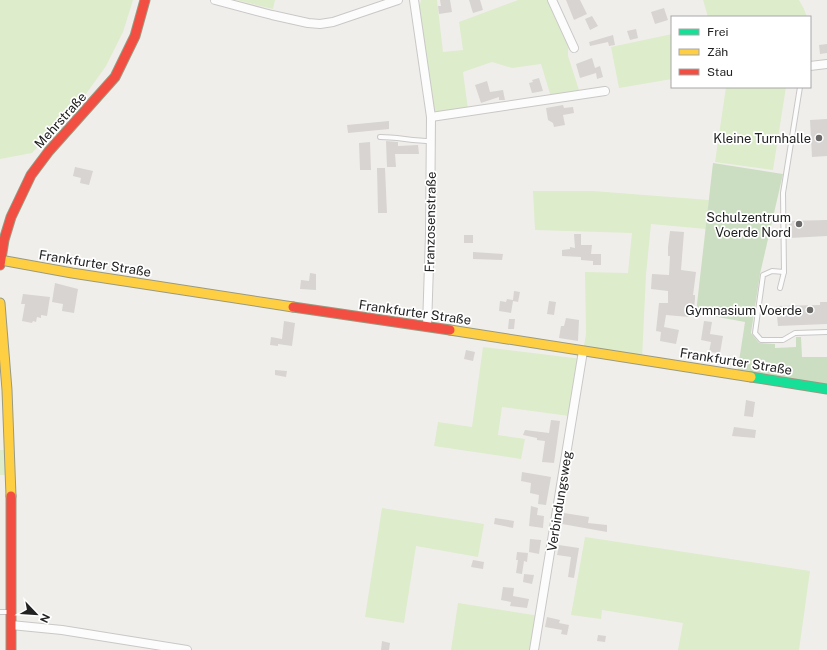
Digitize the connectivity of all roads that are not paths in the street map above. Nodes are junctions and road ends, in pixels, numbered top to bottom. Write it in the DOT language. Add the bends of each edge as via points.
graph roads {
  1 [pos="145,0"];
  2 [pos="215,0"];
  3 [pos="398,0"];
  4 [pos="414,0"];
  5 [pos="552,0"];
  6 [pos="574,48"];
  7 [pos="827,64"];
  8 [pos="811,66"];
  9 [pos="800,88"];
  10 [pos="605,91"];
  11 [pos="431,117"];
  12 [pos="380,137"];
  13 [pos="431,141"];
  14 [pos="0,262"];
  15 [pos="784,272"];
  16 [pos="780,288"];
  17 [pos="0,303"];
  18 [pos="427,327"];
  19 [pos="827,332"];
  20 [pos="583,351"];
  21 [pos="827,389"];
  22 [pos="0,612"];
  23 [pos="12,612"];
  24 [pos="11,625"];
  25 [pos="11,650"];
  26 [pos="187,650"];
  27 [pos="534,650"];
  1 -- 14 [label="main road, Mehrstraße" via="134,36 115,77 49,151 32,175 11,217"];
  2 -- 3 [label="street" via="320,24"];
  4 -- 11 [label="street, Franzosenstraße"];
  5 -- 6 [label="street"];
  7 -- 8 [label="street"];
  9 -- 15 [label="lane" via="783,193"];
  10 -- 11 [label="street"];
  11 -- 13 [label="street, Franzosenstraße"];
  12 -- 13 [label="lane"];
  13 -- 18 [label="street, Franzosenstraße"];
  14 -- 18 [label="main road, Frankfurter Straße"];
  15 -- 16 [label="lane"];
  15 -- 19 [label="lane" via="772,271 763,275 755,333 761,340 783,340 795,333"];
  17 -- 23 [label="main road" via="8,396"];
  18 -- 20 [label="main road, Frankfurter Straße"];
  20 -- 21 [label="main road, Frankfurter Straße"];
  20 -- 27 [label="street, Verbindungsweg"];
  22 -- 23 [label="lane"];
  23 -- 24 [label="main road"];
  24 -- 25 [label="main road"];
  24 -- 26 [label="street" via="62,630"];
}
